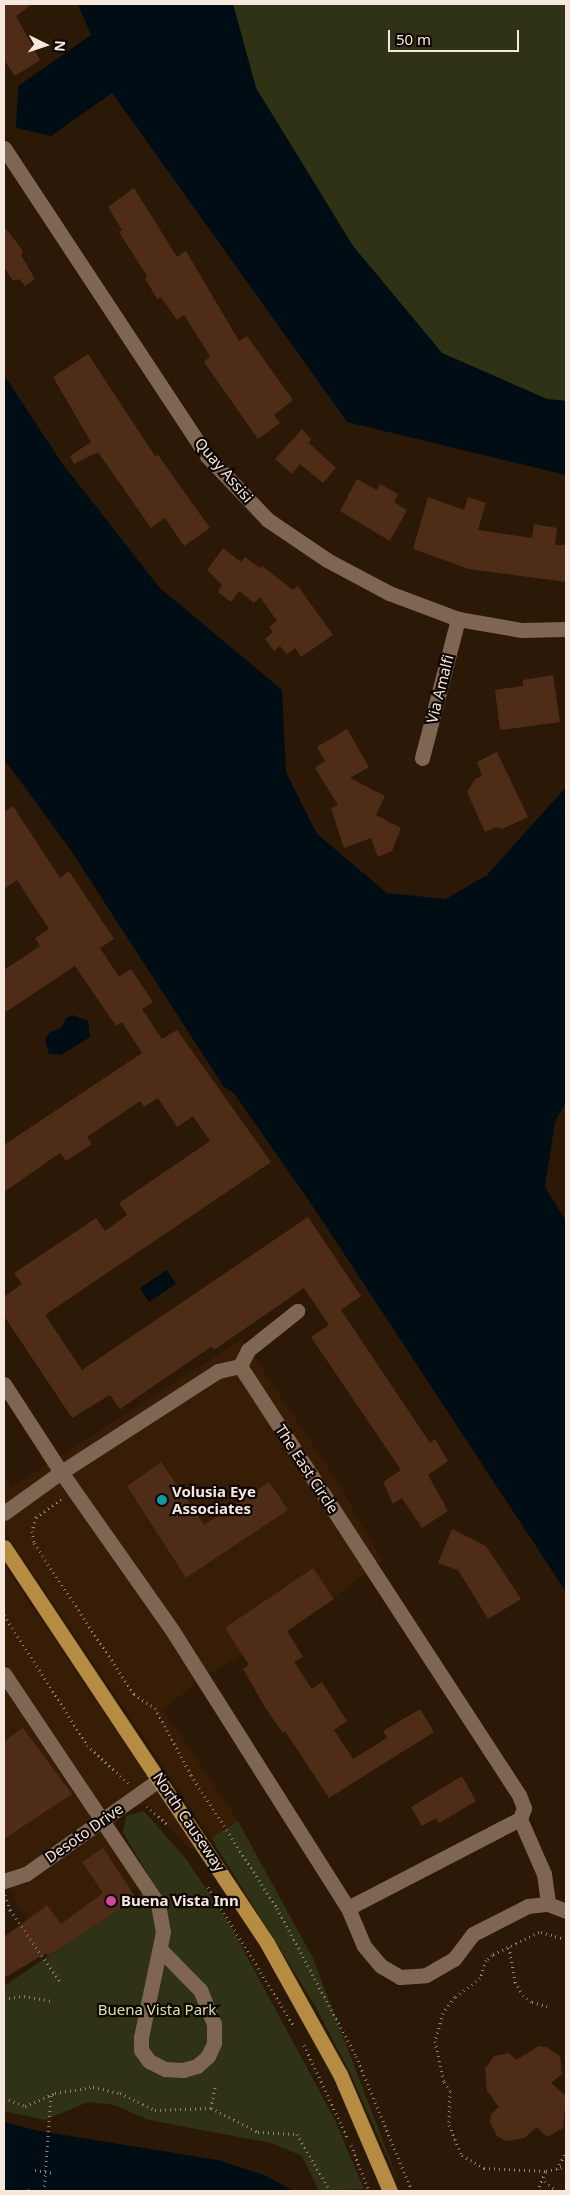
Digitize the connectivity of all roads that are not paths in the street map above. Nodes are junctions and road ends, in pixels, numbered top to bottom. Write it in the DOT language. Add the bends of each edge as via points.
graph roads {
  1 [pos="4,148"];
  2 [pos="458,619"];
  3 [pos="566,629"];
  4 [pos="422,758"];
  5 [pos="298,1311"];
  6 [pos="240,1366"];
  7 [pos="4,1384"];
  8 [pos="61,1472"];
  9 [pos="4,1513"];
  10 [pos="4,1547"];
  11 [pos="4,1674"];
  12 [pos="160,1779"];
  13 [pos="522,1814"];
  14 [pos="102,1820"];
  15 [pos="4,1881"];
  16 [pos="548,1904"];
  17 [pos="348,1908"];
  18 [pos="566,1911"];
  19 [pos="160,1950"];
  20 [pos="390,2191"];
  1 -- 2 [label="street, Quay Assisi" via="207,456 268,520 327,560 389,594"];
  2 -- 3 [label="street, Quay Assisi" via="522,630"];
  2 -- 4 [label="street, Via Amalfi"];
  5 -- 6 [label="street" via="248,1350"];
  6 -- 8 [label="street" via="218,1370"];
  6 -- 13 [label="street, The East Circle" via="519,1795"];
  7 -- 8 [label="street"];
  8 -- 9 [label="street"];
  8 -- 17 [label="street" via="172,1630"];
  10 -- 12 [label="main road, North Causeway"];
  11 -- 14 [label="street"];
  12 -- 14 [label="street, Desoto Drive"];
  12 -- 20 [label="main road, North Causeway" via="272,1951 335,2066"];
  13 -- 16 [label="street, The East Circle" via="544,1874"];
  13 -- 17 [label="street"];
  14 -- 15 [label="street, Desoto Drive" via="26,1874"];
  14 -- 19 [label="street" via="158,1904 163,1922"];
  16 -- 17 [label="street" via="528,1906 473,1934 454,1959 426,1975 400,1977 381,1966 364,1946"];
  16 -- 18 [label="street"];
  19 -- 19 [label="street" via="141,2050 149,2061 165,2069 183,2070 197,2066 208,2056 214,2043 214,2024 200,1990"];
}
